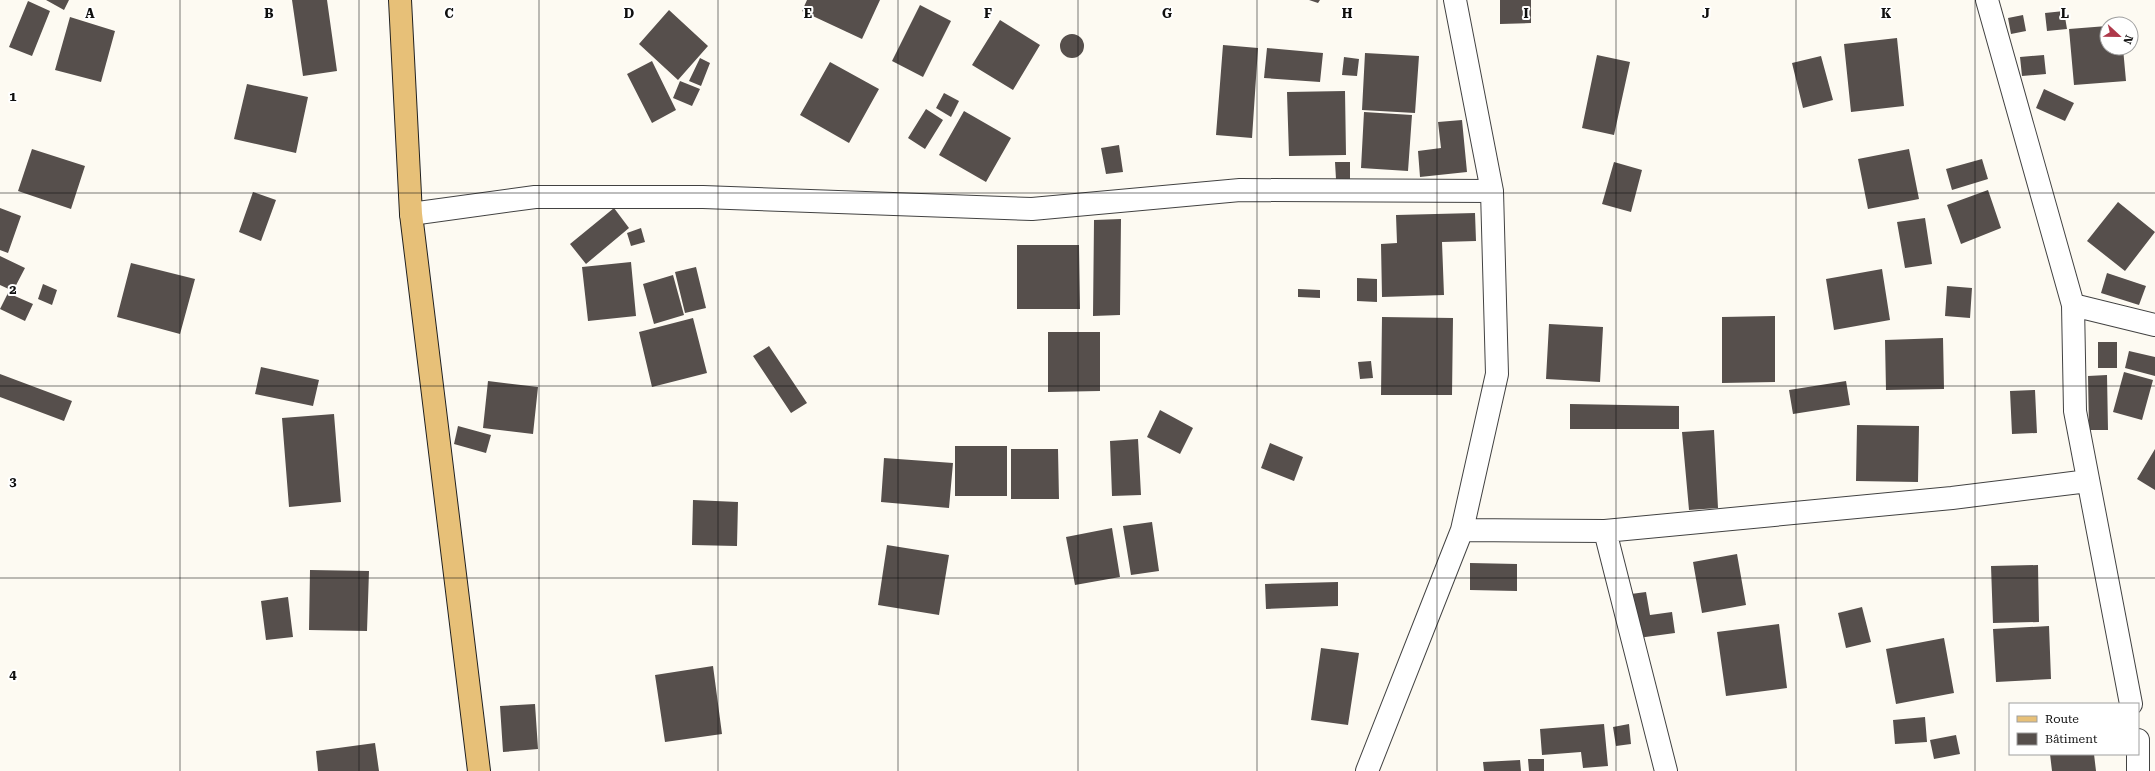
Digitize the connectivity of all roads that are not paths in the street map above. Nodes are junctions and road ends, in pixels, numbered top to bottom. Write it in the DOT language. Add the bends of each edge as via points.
graph roads {
  1 [pos="400,0"];
  2 [pos="1455,0"];
  3 [pos="1987,0"];
  4 [pos="1492,192"];
  5 [pos="411,214"];
  6 [pos="2073,305"];
  7 [pos="2155,325"];
  8 [pos="2088,481"];
  9 [pos="1462,530"];
  10 [pos="1605,531"];
  11 [pos="2131,703"];
  12 [pos="2138,755"];
  13 [pos="479,771"];
  14 [pos="1367,771"];
  15 [pos="1666,771"];
  16 [pos="2138,771"];
  1 -- 5 [label="main road"];
  2 -- 4 [label="street"];
  3 -- 6 [label="street"];
  4 -- 5 [label="street" via="1240,190 1032,209 703,197 535,197"];
  4 -- 9 [label="street" via="1497,374"];
  5 -- 13 [label="main road"];
  6 -- 7 [label="street"];
  6 -- 8 [label="street" via="2075,411"];
  8 -- 10 [label="street" via="1952,498"];
  8 -- 11 [label="street"];
  9 -- 10 [label="street"];
  9 -- 14 [label="street"];
  10 -- 15 [label="street"];
  12 -- 16 [label="street"];
}
